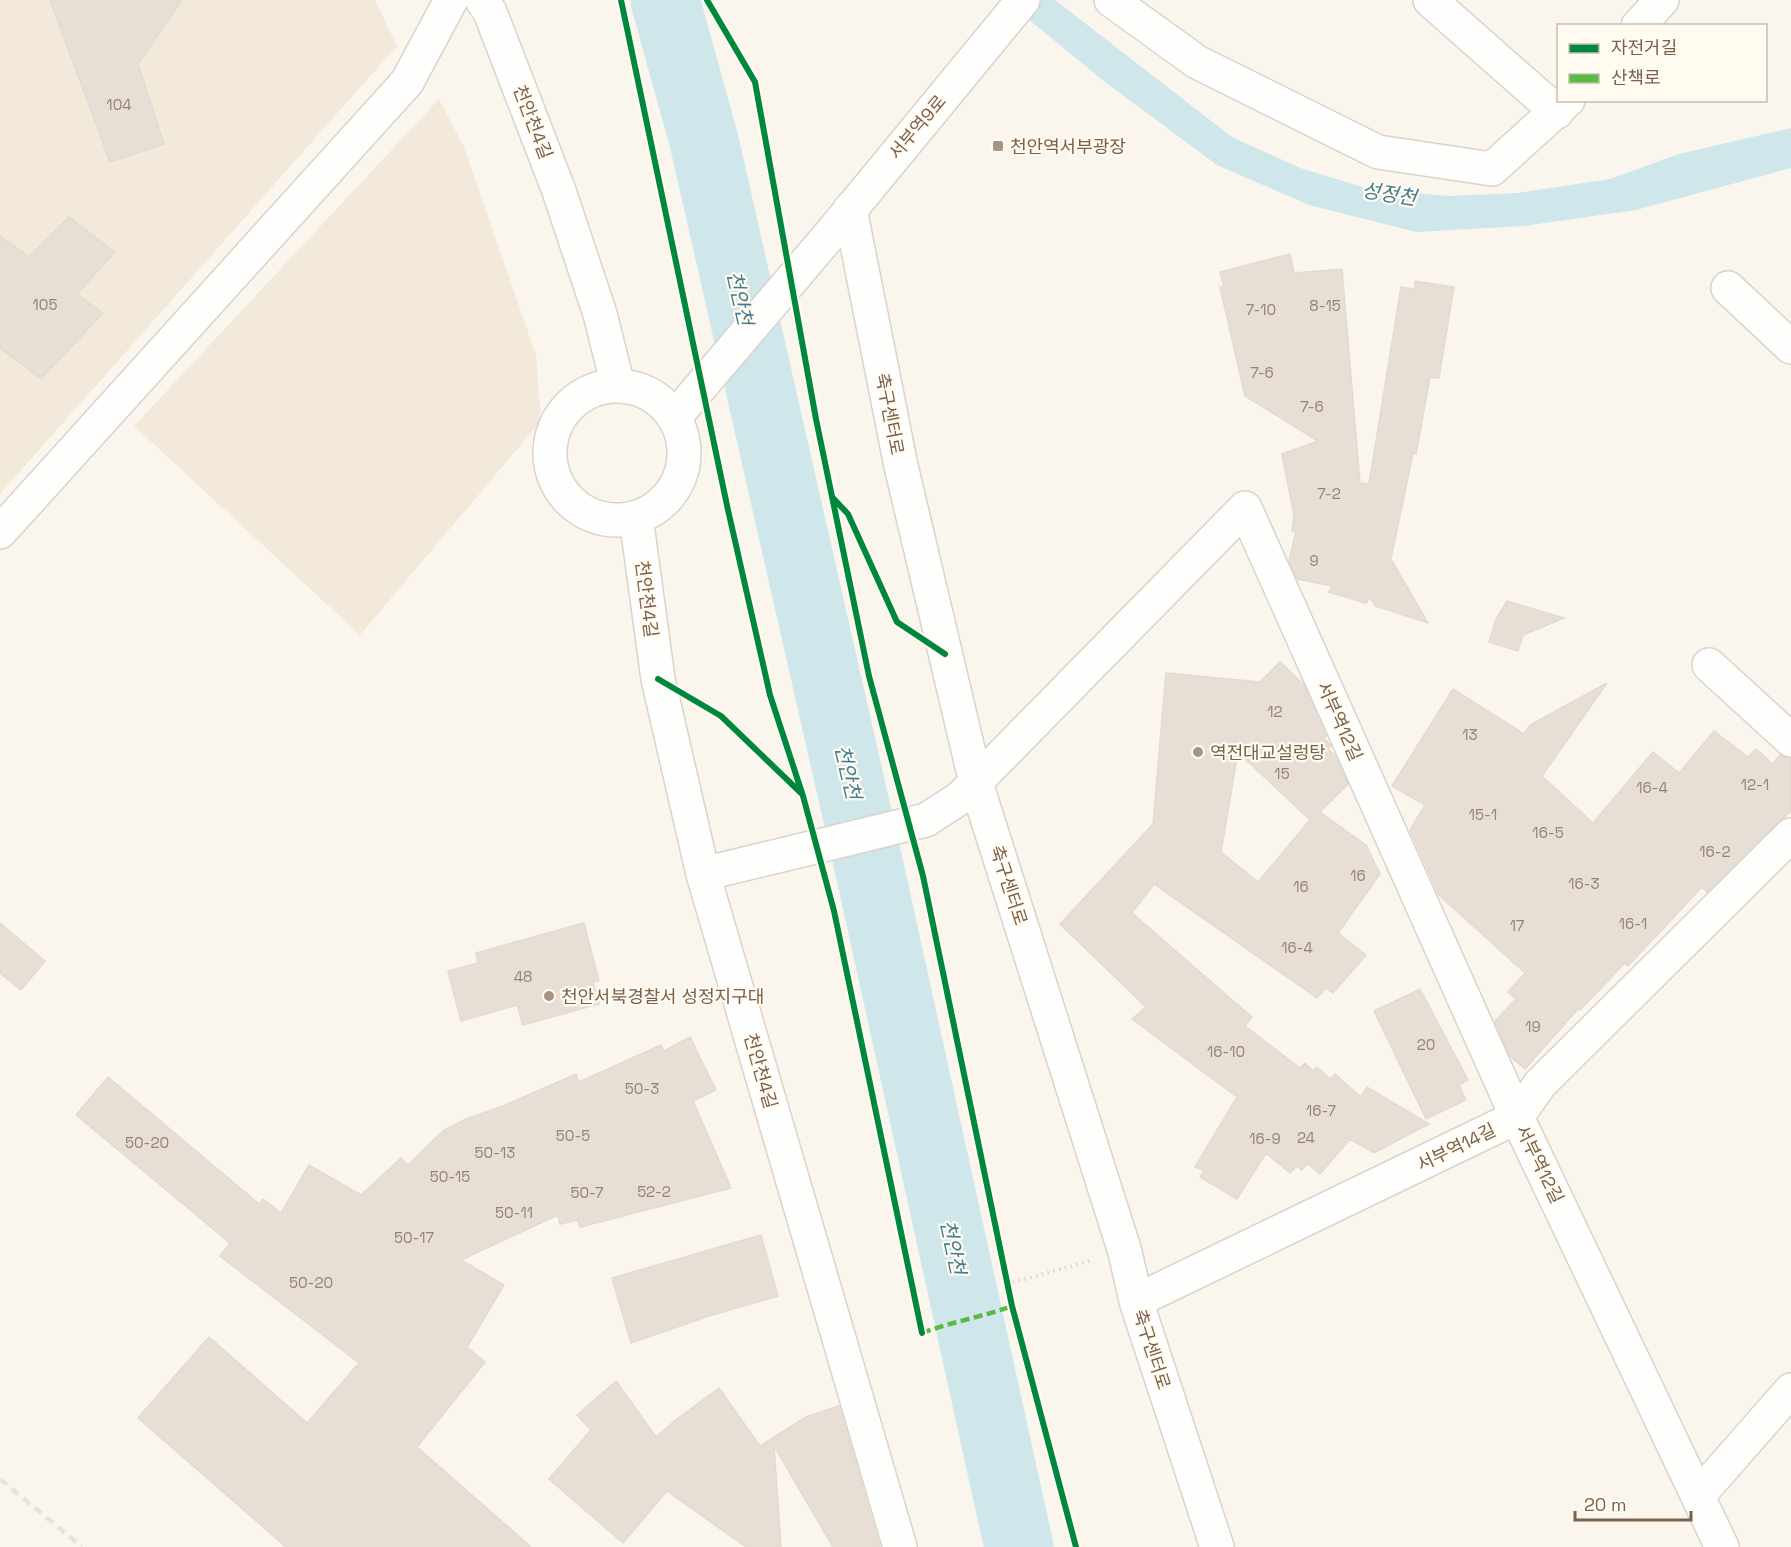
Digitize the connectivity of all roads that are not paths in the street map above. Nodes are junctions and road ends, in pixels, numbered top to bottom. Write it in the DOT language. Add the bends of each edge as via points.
graph roads {
  1 [pos="451,0"];
  2 [pos="482,0"];
  3 [pos="1023,0"];
  4 [pos="1111,0"];
  5 [pos="1430,0"];
  6 [pos="1662,0"];
  7 [pos="1640,24"];
  8 [pos="1557,101"];
  9 [pos="1563,106"];
  10 [pos="842,220"];
  11 [pos="1728,288"];
  12 [pos="1791,347"];
  13 [pos="618,386"];
  14 [pos="674,418"];
  15 [pos="636,517"];
  16 [pos="0,532"];
  17 [pos="1710,665"];
  18 [pos="1791,740"];
  19 [pos="976,783"];
  20 [pos="1791,835"];
  21 [pos="703,874"];
  22 [pos="1517,1117"];
  23 [pos="1136,1301"];
  24 [pos="1791,1390"];
  25 [pos="1698,1496"];
  26 [pos="900,1547"];
  27 [pos="1217,1547"];
  28 [pos="1722,1547"];
  1 -- 16 [label="street" via="407,82"];
  2 -- 13 [label="street, 천안천4길" via="559,191 600,314"];
  3 -- 10 [label="street, 서부역9로"];
  4 -- 9 [label="street" via="1197,63 1378,152 1492,169"];
  5 -- 8 [label="street"];
  6 -- 7 [label="street"];
  10 -- 14 [label="street, 서부역9로"];
  10 -- 19 [label="street, 축구센터로"];
  11 -- 12 [label="street"];
  13 -- 14 [label="street" via="640,390"];
  13 -- 15 [label="street" via="595,390 575,401 559,418 551,440 550,463 557,485 572,503 591,516 614,520"];
  14 -- 15 [label="street" via="681,436 680,476 654,508"];
  15 -- 21 [label="street, 천안천4길" via="658,679"];
  17 -- 18 [label="street"];
  19 -- 21 [label="street, 서부역12길" via="926,820"];
  19 -- 22 [label="street, 서부역12길" via="1245,508"];
  19 -- 23 [label="street, 축구센터로" via="1125,1252"];
  20 -- 22 [label="street, 서부역14길" via="1540,1084"];
  21 -- 26 [label="street, 천안천4길"];
  22 -- 23 [label="street, 서부역14길"];
  22 -- 25 [label="street, 서부역12길"];
  23 -- 27 [label="street, 축구센터로"];
  24 -- 25 [label="street"];
  25 -- 28 [label="street, 서부역12길"];
}
